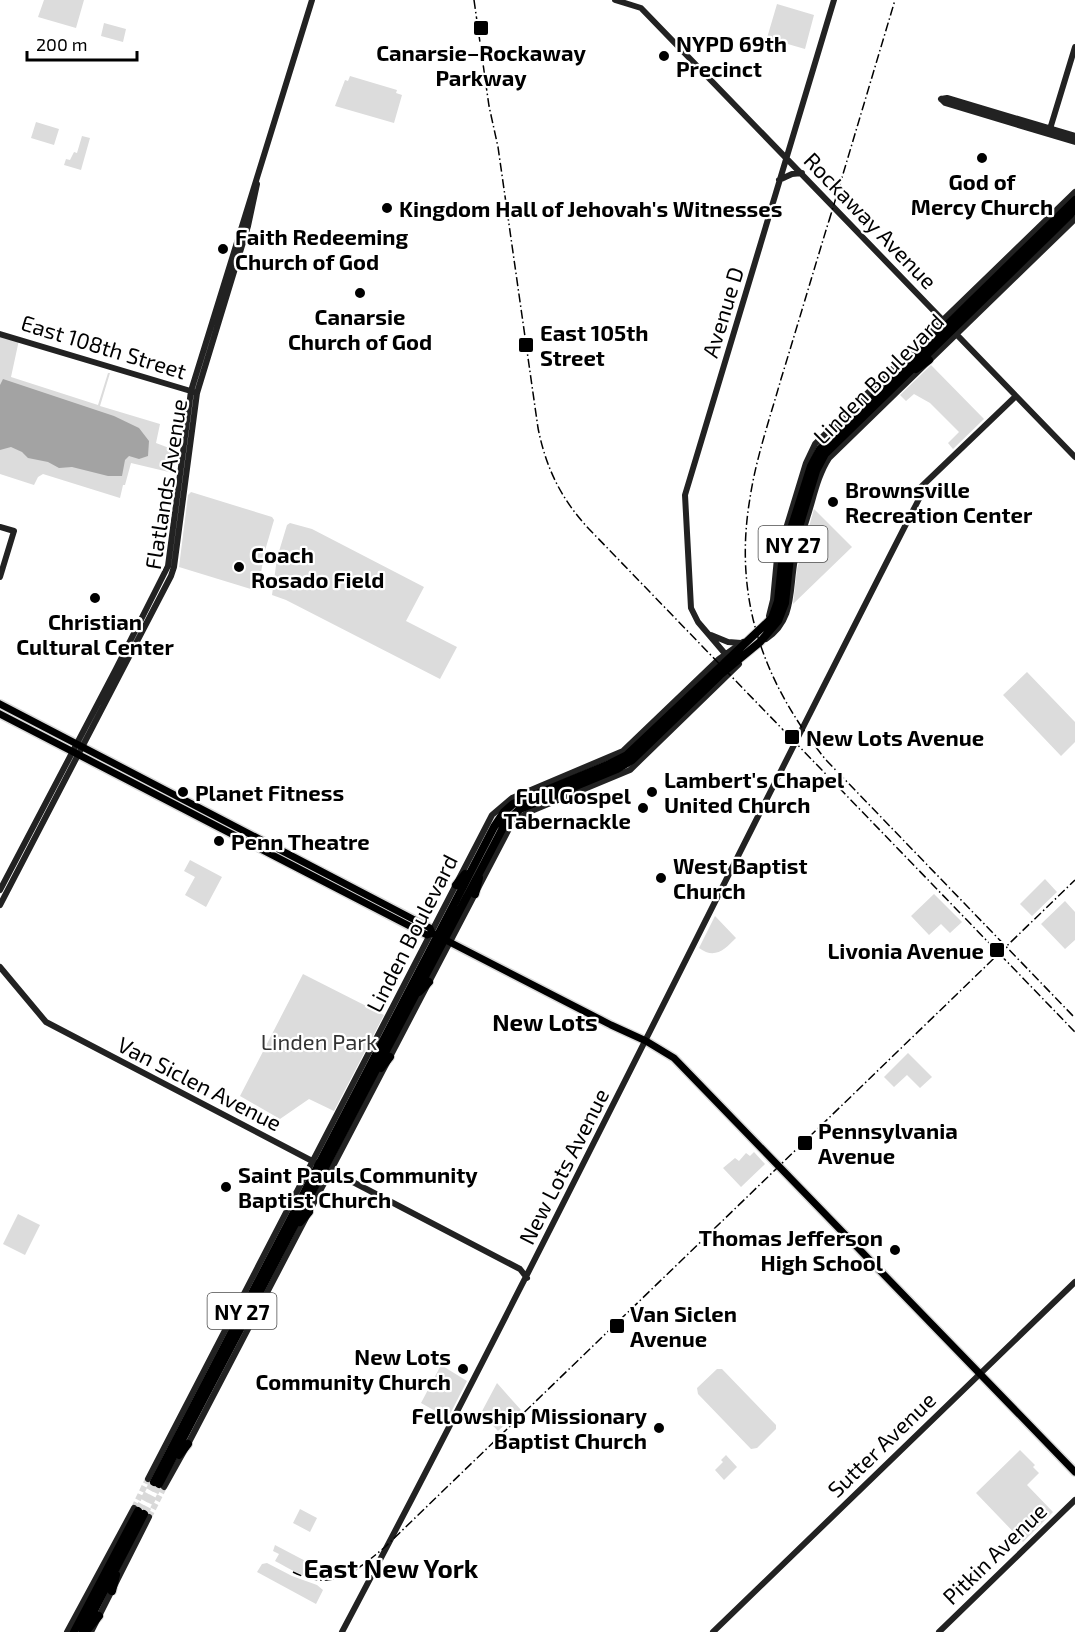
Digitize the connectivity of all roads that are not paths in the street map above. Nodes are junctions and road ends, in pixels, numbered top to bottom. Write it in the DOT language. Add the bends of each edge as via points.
graph roads {
  1 [pos="312,0"];
  2 [pos="615,0"];
  3 [pos="834,0"];
  4 [pos="1075,47"];
  5 [pos="1050,129"];
  6 [pos="1075,136"];
  7 [pos="1075,142"];
  8 [pos="786,157"];
  9 [pos="802,174"];
  10 [pos="779,180"];
  11 [pos="1075,192"];
  12 [pos="1075,200"];
  13 [pos="1075,210"];
  14 [pos="1075,219"];
  15 [pos="1005,258"];
  16 [pos="1016,276"];
  17 [pos="992,280"];
  18 [pos="994,289"];
  19 [pos="949,327"];
  20 [pos="0,334"];
  21 [pos="917,352"];
  22 [pos="929,360"];
  23 [pos="893,368"];
  24 [pos="903,378"];
  25 [pos="891,389"];
  26 [pos="194,392"];
  27 [pos="1016,396"];
  28 [pos="872,416"];
  29 [pos="1075,457"];
  30 [pos="0,527"];
  31 [pos="0,577"];
  32 [pos="765,625"];
  33 [pos="708,634"];
  34 [pos="752,638"];
  35 [pos="760,642"];
  36 [pos="741,643"];
  37 [pos="730,659"];
  38 [pos="0,704"];
  39 [pos="0,714"];
  40 [pos="79,745"];
  41 [pos="75,753"];
  42 [pos="597,784"];
  43 [pos="569,789"];
  44 [pos="479,863"];
  45 [pos="456,885"];
  46 [pos="0,890"];
  47 [pos="475,894"];
  48 [pos="0,906"];
  49 [pos="441,937"];
  50 [pos="0,966"];
  51 [pos="429,982"];
  52 [pos="412,1000"];
  53 [pos="377,1037"];
  54 [pos="646,1041"];
  55 [pos="390,1057"];
  56 [pos="370,1064"];
  57 [pos="372,1078"];
  58 [pos="356,1099"];
  59 [pos="333,1122"];
  60 [pos="352,1130"];
  61 [pos="322,1166"];
  62 [pos="309,1212"];
  63 [pos="290,1235"];
  64 [pos="255,1273"];
  65 [pos="527,1278"];
  66 [pos="1075,1282"];
  67 [pos="248,1298"];
  68 [pos="261,1304"];
  69 [pos="244,1323"];
  70 [pos="227,1338"];
  71 [pos="225,1359"];
  72 [pos="209,1360"];
  73 [pos="980,1374"];
  74 [pos="217,1389"];
  75 [pos="188,1444"];
  76 [pos="170,1465"];
  77 [pos="1075,1472"];
  78 [pos="156,1483"];
  79 [pos="1075,1500"];
  80 [pos="141,1513"];
  81 [pos="106,1557"];
  82 [pos="120,1560"];
  83 [pos="99,1584"];
  84 [pos="112,1591"];
  85 [pos="99,1616"];
  86 [pos="70,1631"];
  87 [pos="84,1632"];
  88 [pos="91,1632"];
  89 [pos="342,1632"];
  90 [pos="713,1632"];
  91 [pos="939,1632"];
  1 -- 26 [label="street, Flatlands Avenue"];
  2 -- 8 [label="street, Rockaway Avenue" via="641,8"];
  3 -- 8 [label="street, Avenue D"];
  4 -- 5 [label="street"];
  5 -- 6 [label="street"];
  5 -- 7 [label="street" via="941,99"];
  8 -- 9 [label="street, Rockaway Avenue"];
  8 -- 10 [label="street, Avenue D"];
  9 -- 10 [label="street"];
  9 -- 19 [label="street, Rockaway Avenue"];
  10 -- 33 [label="street, Avenue D" via="685,495 691,608"];
  11 -- 15 [label="street, Linden Boulevard"];
  12 -- 17 [label="highway, Linden Boulevard / NY 27"];
  13 -- 18 [label="highway, Linden Boulevard / NY 27"];
  14 -- 16 [label="street, Linden Boulevard"];
  15 -- 17 [label="highway"];
  15 -- 19 [label="street, Linden Boulevard"];
  16 -- 18 [label="highway"];
  16 -- 19 [label="street, Linden Boulevard"];
  17 -- 19 [label="highway, Linden Boulevard / NY 27"];
  18 -- 19 [label="highway, Linden Boulevard / NY 27"];
  19 -- 21 [label="highway, Linden Boulevard / NY 27"];
  19 -- 22 [label="street, Linden Boulevard"];
  19 -- 23 [label="street, Linden Boulevard"];
  19 -- 24 [label="highway, Linden Boulevard / NY 27"];
  19 -- 27 [label="street, Rockaway Avenue"];
  20 -- 26 [label="street, East 108th Street"];
  21 -- 23 [label="highway"];
  21 -- 32 [label="highway, Linden Boulevard / NY 27" via="819,449 783,554 776,611"];
  22 -- 24 [label="highway"];
  22 -- 28 [label="street, Linden Boulevard"];
  23 -- 32 [label="street, Linden Boulevard" via="810,452 777,558 773,600"];
  24 -- 25 [label="highway, Linden Boulevard / NY 27"];
  25 -- 28 [label="highway"];
  25 -- 35 [label="highway, Linden Boulevard / NY 27" via="831,447 820,463 790,557 784,609"];
  26 -- 40 [label="street, Flatlands Avenue" via="168,566"];
  27 -- 29 [label="street, Rockaway Avenue"];
  27 -- 54 [label="street, New Lots Avenue" via="921,487 921,495"];
  28 -- 35 [label="street, Linden Boulevard" via="825,465 795,557 786,616"];
  30 -- 31 [label="street" via="14,531"];
  32 -- 34 [label="highway, Linden Boulevard / NY 27"];
  33 -- 36 [label="street"];
  33 -- 37 [label="street, Avenue D"];
  34 -- 36 [label="street, Linden Boulevard"];
  34 -- 37 [label="highway, Linden Boulevard / NY 27"];
  35 -- 37 [label="highway, Linden Boulevard / NY 27"];
  35 -- 42 [label="street, Linden Boulevard" via="637,765"];
  36 -- 37 [label="street, Linden Boulevard"];
  37 -- 43 [label="highway, Linden Boulevard / NY 27" via="632,760"];
  37 -- 44 [label="highway, Linden Boulevard / NY 27" via="627,755 508,808 494,827"];
  37 -- 45 [label="street, Linden Boulevard" via="623,751 503,804 492,815"];
  38 -- 40 [label="main road"];
  39 -- 41 [label="main road"];
  40 -- 41 [label="street, Flatlands Avenue"];
  40 -- 49 [label="main road"];
  41 -- 46 [label="street, Flatlands Avenue"];
  41 -- 48 [label="street, Flatlands Avenue"];
  41 -- 49 [label="main road" via="427,935"];
  42 -- 43 [label="highway"];
  42 -- 47 [label="street, Linden Boulevard" via="517,819"];
  43 -- 44 [label="highway, Linden Boulevard / NY 27" via="510,817"];
  44 -- 45 [label="highway"];
  44 -- 47 [label="highway"];
  44 -- 49 [label="highway, Linden Boulevard / NY 27"];
  45 -- 49 [label="street, Linden Boulevard"];
  47 -- 49 [label="street, Linden Boulevard"];
  49 -- 51 [label="street, Linden Boulevard"];
  49 -- 52 [label="highway, Linden Boulevard / NY 27"];
  49 -- 53 [label="street, Linden Boulevard"];
  49 -- 54 [label="main road"];
  49 -- 56 [label="highway, Linden Boulevard / NY 27"];
  50 -- 61 [label="street, Van Siclen Avenue" via="50,1025"];
  51 -- 52 [label="highway"];
  51 -- 55 [label="street, Linden Boulevard"];
  52 -- 57 [label="highway, Linden Boulevard / NY 27"];
  53 -- 56 [label="highway"];
  53 -- 59 [label="street, Linden Boulevard"];
  54 -- 65 [label="street, New Lots Avenue"];
  54 -- 73 [label="main road" via="674,1058"];
  55 -- 57 [label="highway"];
  55 -- 60 [label="street, Linden Boulevard"];
  56 -- 58 [label="highway, Linden Boulevard / NY 27"];
  57 -- 58 [label="highway, Linden Boulevard / NY 27"];
  58 -- 59 [label="highway"];
  58 -- 60 [label="highway"];
  58 -- 61 [label="highway, Linden Boulevard / NY 27"];
  59 -- 61 [label="street, Linden Boulevard"];
  60 -- 61 [label="street, Linden Boulevard"];
  61 -- 62 [label="street, Linden Boulevard"];
  61 -- 63 [label="highway, Linden Boulevard / NY 27"];
  61 -- 64 [label="street, Linden Boulevard"];
  61 -- 65 [label="street, Van Siclen Avenue" via="520,1269"];
  61 -- 67 [label="highway, Linden Boulevard / NY 27"];
  62 -- 63 [label="highway"];
  62 -- 68 [label="street, Linden Boulevard"];
  63 -- 69 [label="highway, Linden Boulevard / NY 27"];
  64 -- 67 [label="highway"];
  64 -- 72 [label="street, Linden Boulevard"];
  65 -- 89 [label="street, New Lots Avenue"];
  66 -- 73 [label="street, Sutter Avenue"];
  67 -- 70 [label="highway, Linden Boulevard / NY 27"];
  68 -- 69 [label="highway"];
  68 -- 74 [label="street, Linden Boulevard"];
  69 -- 71 [label="highway, Linden Boulevard / NY 27"];
  70 -- 72 [label="highway"];
  70 -- 78 [label="highway, Linden Boulevard / NY 27"];
  71 -- 74 [label="highway"];
  71 -- 76 [label="highway, Linden Boulevard / NY 27"];
  72 -- 78 [label="street, Linden Boulevard"];
  73 -- 77 [label="main road"];
  73 -- 90 [label="street, Sutter Avenue"];
  74 -- 75 [label="street, Linden Boulevard"];
  75 -- 76 [label="highway"];
  75 -- 78 [label="street, Linden Boulevard"];
  76 -- 78 [label="highway, Linden Boulevard / NY 27"];
  79 -- 91 [label="street, Pitkin Avenue"];
  80 -- 81 [label="street"];
  80 -- 82 [label="highway"];
  80 -- 83 [label="highway"];
  80 -- 84 [label="street"];
  81 -- 83 [label="highway"];
  81 -- 86 [label="street"];
  82 -- 84 [label="highway"];
  82 -- 87 [label="highway"];
  83 -- 86 [label="highway"];
  84 -- 85 [label="street"];
  85 -- 87 [label="highway"];
  85 -- 88 [label="street"];
}
